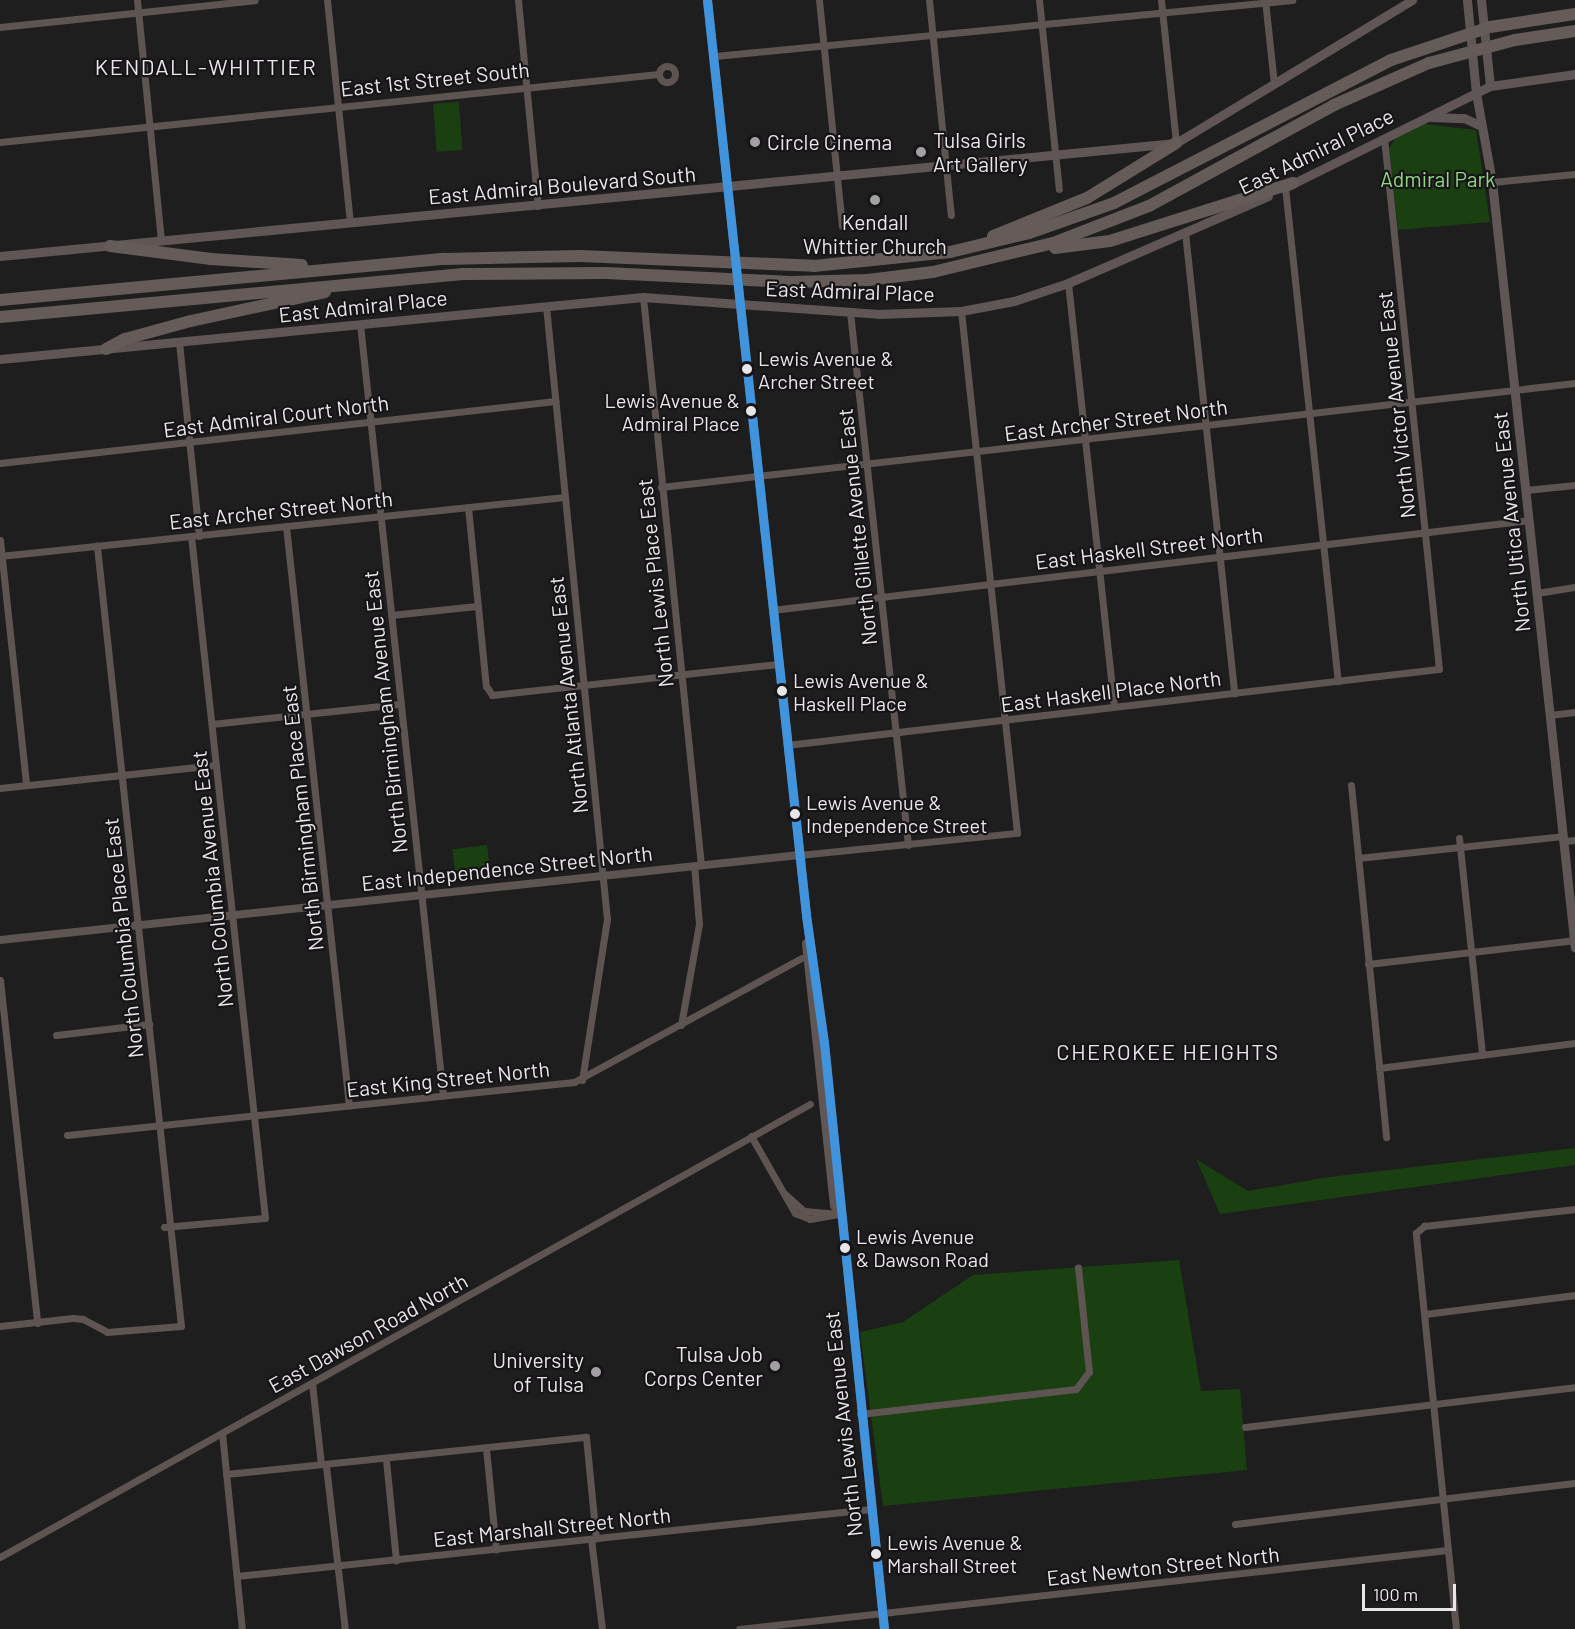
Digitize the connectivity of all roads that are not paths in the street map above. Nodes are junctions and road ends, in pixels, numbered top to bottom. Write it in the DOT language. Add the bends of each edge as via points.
graph roads {
  1 [pos="137,0"];
  2 [pos="255,0"];
  3 [pos="327,0"];
  4 [pos="518,0"];
  5 [pos="707,0"];
  6 [pos="819,0"];
  7 [pos="929,0"];
  8 [pos="1039,0"];
  9 [pos="1161,0"];
  10 [pos="1292,0"];
  11 [pos="1412,0"];
  12 [pos="1467,0"];
  13 [pos="1265,1"];
  14 [pos="1482,4"];
  15 [pos="138,13"];
  16 [pos="1162,13"];
  17 [pos="1575,14"];
  18 [pos="1042,24"];
  19 [pos="0,27"];
  20 [pos="1575,31"];
  21 [pos="933,35"];
  22 [pos="824,46"];
  23 [pos="715,56"];
  24 [pos="659,74"];
  25 [pos="1575,74"];
  26 [pos="1274,84"];
  27 [pos="526,86"];
  28 [pos="1491,86"];
  29 [pos="1476,93"];
  30 [pos="338,106"];
  31 [pos="1428,117"];
  32 [pos="150,126"];
  33 [pos="1481,126"];
  34 [pos="1384,138"];
  35 [pos="0,142"];
  36 [pos="1176,143"];
  37 [pos="1055,156"];
  38 [pos="946,166"];
  39 [pos="1575,174"];
  40 [pos="836,176"];
  41 [pos="1492,182"];
  42 [pos="1289,185"];
  43 [pos="728,186"];
  44 [pos="1059,189"];
  45 [pos="538,206"];
  46 [pos="951,215"];
  47 [pos="350,223"];
  48 [pos="842,226"];
  49 [pos="1185,232"];
  50 [pos="161,240"];
  51 [pos="110,246"];
  52 [pos="950,252"];
  53 [pos="1024,252"];
  54 [pos="0,256"];
  55 [pos="336,268"];
  56 [pos="370,281"];
  57 [pos="1068,283"];
  58 [pos="643,297"];
  59 [pos="740,299"];
  60 [pos="2,300"];
  61 [pos="546,306"];
  62 [pos="961,311"];
  63 [pos="850,312"];
  64 [pos="2,317"];
  65 [pos="360,324"];
  66 [pos="179,342"];
  67 [pos="106,348"];
  68 [pos="0,359"];
  69 [pos="1575,382"];
  70 [pos="1515,390"];
  71 [pos="556,401"];
  72 [pos="1412,401"];
  73 [pos="1308,414"];
  74 [pos="370,421"];
  75 [pos="1205,426"];
  76 [pos="1085,440"];
  77 [pos="190,442"];
  78 [pos="976,453"];
  79 [pos="0,463"];
  80 [pos="867,466"];
  81 [pos="758,477"];
  82 [pos="1575,484"];
  83 [pos="661,487"];
  84 [pos="1526,490"];
  85 [pos="565,497"];
  86 [pos="468,507"];
  87 [pos="380,517"];
  88 [pos="1529,520"];
  89 [pos="286,526"];
  90 [pos="1426,532"];
  91 [pos="195,536"];
  92 [pos="0,540"];
  93 [pos="1323,545"];
  94 [pos="97,546"];
  95 [pos="1,556"];
  96 [pos="1219,557"];
  97 [pos="1098,571"];
  98 [pos="990,584"];
  99 [pos="1575,587"];
  100 [pos="1537,593"];
  101 [pos="881,596"];
  102 [pos="477,606"];
  103 [pos="772,610"];
  104 [pos="391,615"];
  105 [pos="778,664"];
  106 [pos="1439,669"];
  107 [pos="680,675"];
  108 [pos="1338,681"];
  109 [pos="584,685"];
  110 [pos="1234,693"];
  111 [pos="400,704"];
  112 [pos="1114,707"];
  113 [pos="1575,712"];
  114 [pos="307,714"];
  115 [pos="1550,715"];
  116 [pos="1004,719"];
  117 [pos="212,724"];
  118 [pos="896,732"];
  119 [pos="787,745"];
  120 [pos="216,765"];
  121 [pos="122,775"];
  122 [pos="26,785"];
  123 [pos="1351,785"];
  124 [pos="0,788"];
  125 [pos="1459,838"];
  126 [pos="1563,838"];
  127 [pos="1575,840"];
  128 [pos="908,845"];
  129 [pos="1460,847"];
  130 [pos="800,855"];
  131 [pos="1358,858"];
  132 [pos="698,865"];
  133 [pos="603,875"];
  134 [pos="422,894"];
  135 [pos="328,905"];
  136 [pos="233,914"];
  137 [pos="138,925"];
  138 [pos="0,939"];
  139 [pos="1575,943"];
  140 [pos="1470,951"];
  141 [pos="801,958"];
  142 [pos="1368,964"];
  143 [pos="0,980"];
  144 [pos="149,1024"];
  145 [pos="681,1024"];
  146 [pos="56,1035"];
  147 [pos="1575,1043"];
  148 [pos="1482,1055"];
  149 [pos="1379,1068"];
  150 [pos="582,1080"];
  151 [pos="443,1096"];
  152 [pos="810,1104"];
  153 [pos="349,1106"];
  154 [pos="254,1116"];
  155 [pos="160,1125"];
  156 [pos="67,1135"];
  157 [pos="751,1136"];
  158 [pos="1386,1137"];
  159 [pos="1575,1209"];
  160 [pos="839,1214"];
  161 [pos="167,1226"];
  162 [pos="1078,1268"];
  163 [pos="1575,1295"];
  164 [pos="1425,1314"];
  165 [pos="37,1323"];
  166 [pos="0,1326"];
  167 [pos="312,1383"];
  168 [pos="1575,1387"];
  169 [pos="1434,1404"];
  170 [pos="860,1414"];
  171 [pos="1245,1426"];
  172 [pos="222,1433"];
  173 [pos="486,1448"];
  174 [pos="386,1460"];
  175 [pos="324,1465"];
  176 [pos="226,1474"];
  177 [pos="1575,1483"];
  178 [pos="1444,1499"];
  179 [pos="871,1509"];
  180 [pos="1235,1524"];
  181 [pos="594,1539"];
  182 [pos="496,1550"];
  183 [pos="1448,1550"];
  184 [pos="0,1557"];
  185 [pos="396,1561"];
  186 [pos="338,1566"];
  187 [pos="237,1576"];
  188 [pos="882,1613"];
  189 [pos="790,1626"];
  190 [pos="242,1629"];
  191 [pos="345,1629"];
  192 [pos="602,1629"];
  193 [pos="738,1629"];
  194 [pos="884,1629"];
  195 [pos="1456,1629"];
  1 -- 15 [label="street"];
  2 -- 15 [label="street"];
  3 -- 30 [label="street"];
  4 -- 27 [label="street"];
  5 -- 23 [label="main road, North Lewis Avenue East"];
  6 -- 22 [label="street"];
  7 -- 21 [label="street"];
  8 -- 18 [label="street"];
  9 -- 16 [label="street"];
  10 -- 13 [label="street"];
  11 -- 26 [label="main road, East Admiral Boulevard South"];
  12 -- 29 [label="main road, North Utica Avenue East"];
  13 -- 16 [label="street"];
  13 -- 26 [label="street"];
  14 -- 28 [label="main road"];
  15 -- 19 [label="street"];
  15 -- 32 [label="street"];
  16 -- 18 [label="street"];
  16 -- 36 [label="street"];
  17 -- 52 [label="highway" via="1490,27 1422,48 1356,75 1113,203 1029,233"];
  18 -- 21 [label="street"];
  18 -- 37 [label="street"];
  20 -- 53 [label="highway" via="1494,45 1396,75 1149,206"];
  21 -- 22 [label="street"];
  21 -- 38 [label="street"];
  22 -- 23 [label="street"];
  22 -- 40 [label="street"];
  23 -- 43 [label="main road, North Lewis Avenue East"];
  24 -- 27 [label="street, East 1st Street South"];
  25 -- 28 [label="main road"];
  26 -- 36 [label="main road, East Admiral Boulevard South"];
  27 -- 30 [label="street, East 1st Street South"];
  27 -- 45 [label="street"];
  28 -- 29 [label="main road"];
  29 -- 31 [label="main road, East Admiral Place"];
  29 -- 33 [label="main road, North Utica Avenue East"];
  30 -- 32 [label="street, East 1st Street South"];
  30 -- 47 [label="street"];
  31 -- 33 [label="main road" via="1464,118"];
  31 -- 34 [label="main road, East Admiral Place"];
  32 -- 35 [label="street, East 1st Street South"];
  32 -- 50 [label="street"];
  33 -- 41 [label="main road, North Utica Avenue East"];
  34 -- 42 [label="main road, East Admiral Place"];
  34 -- 72 [label="street, North Victor Avenue East"];
  36 -- 37 [label="main road, East Admiral Boulevard South"];
  36 -- 52 [label="highway" via="1070,206"];
  37 -- 38 [label="main road, East Admiral Boulevard South"];
  37 -- 44 [label="street"];
  38 -- 40 [label="main road, East Admiral Boulevard South"];
  38 -- 46 [label="street"];
  39 -- 41 [label="street"];
  40 -- 43 [label="main road, East Admiral Boulevard South"];
  40 -- 48 [label="street"];
  41 -- 70 [label="main road, North Utica Avenue East"];
  42 -- 49 [label="main road, East Admiral Place"];
  42 -- 53 [label="highway" via="1110,241"];
  42 -- 73 [label="street"];
  43 -- 45 [label="main road, East Admiral Boulevard South"];
  43 -- 59 [label="main road, North Lewis Avenue East"];
  45 -- 47 [label="main road, East Admiral Boulevard South"];
  47 -- 50 [label="main road, East Admiral Boulevard South"];
  49 -- 57 [label="main road, East Admiral Place"];
  49 -- 75 [label="street"];
  50 -- 51 [label="main road, East Admiral Boulevard South"];
  51 -- 54 [label="main road, East Admiral Boulevard South"];
  51 -- 55 [label="highway" via="211,259"];
  52 -- 55 [label="highway" via="814,266 527,256"];
  53 -- 56 [label="highway" via="933,272 836,282 555,272"];
  55 -- 60 [label="highway"];
  56 -- 64 [label="highway"];
  56 -- 67 [label="highway" via="191,321"];
  57 -- 62 [label="main road, East Admiral Place" via="1014,301"];
  57 -- 76 [label="street"];
  58 -- 59 [label="main road, East Admiral Place"];
  58 -- 61 [label="main road, East Admiral Place"];
  58 -- 83 [label="street, North Lewis Place East"];
  59 -- 63 [label="main road, East Admiral Place"];
  59 -- 81 [label="main road, North Lewis Avenue East"];
  61 -- 65 [label="main road, East Admiral Place"];
  61 -- 71 [label="street, North Atlanta Avenue East"];
  62 -- 63 [label="main road, East Admiral Place"];
  62 -- 78 [label="street"];
  63 -- 80 [label="street, North Gillette Avenue East"];
  65 -- 66 [label="main road, East Admiral Place"];
  65 -- 74 [label="street, North Birmingham Avenue East"];
  66 -- 67 [label="main road, East Admiral Place"];
  66 -- 77 [label="street, North Columbia Avenue East"];
  67 -- 68 [label="main road, East Admiral Place"];
  69 -- 70 [label="street, East Archer Street North"];
  70 -- 72 [label="street, East Archer Street North"];
  70 -- 84 [label="main road, North Utica Avenue East"];
  71 -- 74 [label="street, East Admiral Court North"];
  71 -- 85 [label="street, North Atlanta Avenue East"];
  72 -- 73 [label="street, East Archer Street North"];
  72 -- 90 [label="street, North Victor Avenue East"];
  73 -- 75 [label="street, East Archer Street North"];
  73 -- 93 [label="street"];
  74 -- 77 [label="street, East Admiral Court North"];
  74 -- 87 [label="street, North Birmingham Avenue East"];
  75 -- 76 [label="street, East Archer Street North"];
  75 -- 96 [label="street"];
  76 -- 78 [label="street, East Archer Street North"];
  76 -- 97 [label="street"];
  77 -- 79 [label="street, East Admiral Court North"];
  77 -- 91 [label="street, North Columbia Avenue East"];
  78 -- 80 [label="street, East Archer Street North"];
  78 -- 98 [label="street"];
  80 -- 81 [label="street, East Archer Street North"];
  80 -- 101 [label="street, North Gillette Avenue East"];
  81 -- 83 [label="street, East Archer Street North"];
  81 -- 103 [label="main road, North Lewis Avenue East"];
  82 -- 84 [label="street"];
  83 -- 107 [label="street, North Lewis Place East"];
  84 -- 88 [label="main road, North Utica Avenue East"];
  85 -- 86 [label="street, East Archer Street North"];
  85 -- 109 [label="street, North Atlanta Avenue East"];
  86 -- 87 [label="street, East Archer Street North"];
  86 -- 102 [label="street"];
  87 -- 89 [label="street, East Archer Street North"];
  87 -- 104 [label="street, North Birmingham Avenue East"];
  88 -- 90 [label="street, East Haskell Street North"];
  88 -- 100 [label="main road, North Utica Avenue East"];
  89 -- 91 [label="street, East Archer Street North"];
  89 -- 114 [label="street, North Birmingham Place East"];
  90 -- 93 [label="street, East Haskell Street North"];
  90 -- 106 [label="street, North Victor Avenue East"];
  91 -- 94 [label="street, East Archer Street North"];
  91 -- 117 [label="street, North Columbia Avenue East"];
  92 -- 95 [label="street"];
  93 -- 96 [label="street, East Haskell Street North"];
  93 -- 108 [label="street"];
  94 -- 95 [label="street, East Archer Street North"];
  94 -- 121 [label="street, North Columbia Place East"];
  95 -- 122 [label="street"];
  96 -- 97 [label="street, East Haskell Street North"];
  96 -- 110 [label="street"];
  97 -- 98 [label="street, East Haskell Street North"];
  97 -- 112 [label="street"];
  98 -- 101 [label="street, East Haskell Street North"];
  98 -- 116 [label="street"];
  99 -- 100 [label="street"];
  100 -- 115 [label="main road, North Utica Avenue East"];
  101 -- 103 [label="street, East Haskell Street North"];
  101 -- 118 [label="street, North Gillette Avenue East"];
  102 -- 104 [label="street"];
  102 -- 109 [label="street" via="490,693"];
  103 -- 105 [label="main road, North Lewis Avenue East"];
  104 -- 111 [label="street, North Birmingham Avenue East"];
  105 -- 107 [label="street"];
  105 -- 119 [label="main road, North Lewis Avenue East"];
  106 -- 108 [label="street, East Haskell Place North"];
  107 -- 109 [label="street"];
  107 -- 132 [label="street, North Lewis Place East"];
  108 -- 110 [label="street, East Haskell Place North"];
  109 -- 133 [label="street, North Atlanta Avenue East"];
  110 -- 112 [label="street, East Haskell Place North"];
  111 -- 114 [label="street"];
  111 -- 134 [label="street, North Birmingham Avenue East"];
  112 -- 116 [label="street, East Haskell Place North"];
  113 -- 115 [label="street"];
  114 -- 117 [label="street"];
  114 -- 135 [label="street, North Birmingham Place East"];
  115 -- 126 [label="main road, North Utica Avenue East"];
  116 -- 118 [label="street, East Haskell Place North"];
  116 -- 128 [label="street, East Independence Street North" via="1017,833"];
  117 -- 120 [label="street, North Columbia Avenue East"];
  118 -- 119 [label="street, East Haskell Place North"];
  118 -- 128 [label="street, North Gillette Avenue East"];
  119 -- 130 [label="main road, North Lewis Avenue East"];
  120 -- 121 [label="street"];
  120 -- 136 [label="street, North Columbia Avenue East"];
  121 -- 122 [label="street"];
  121 -- 137 [label="street, North Columbia Place East"];
  122 -- 124 [label="street"];
  123 -- 131 [label="street"];
  125 -- 129 [label="street"];
  126 -- 127 [label="street"];
  126 -- 129 [label="street"];
  126 -- 139 [label="main road, North Utica Avenue East"];
  128 -- 130 [label="street, East Independence Street North"];
  129 -- 131 [label="street"];
  129 -- 140 [label="street"];
  130 -- 132 [label="street, East Independence Street North"];
  130 -- 160 [label="main road, North Lewis Avenue East" via="824,1043"];
  131 -- 142 [label="street"];
  132 -- 133 [label="street, East Independence Street North"];
  132 -- 145 [label="street, North Lewis Place East" via="699,924"];
  133 -- 134 [label="street, East Independence Street North"];
  133 -- 150 [label="street, North Atlanta Avenue East" via="608,930"];
  134 -- 135 [label="street, East Independence Street North"];
  134 -- 151 [label="street, North Birmingham Avenue East"];
  135 -- 136 [label="street, East Independence Street North"];
  135 -- 153 [label="street, North Birmingham Place East"];
  136 -- 137 [label="street, East Independence Street North"];
  136 -- 154 [label="street, North Columbia Avenue East"];
  137 -- 138 [label="street, East Independence Street North"];
  137 -- 144 [label="street, North Columbia Place East"];
  139 -- 140 [label="street"];
  140 -- 142 [label="street"];
  140 -- 148 [label="street"];
  141 -- 145 [label="street, East King Street North"];
  142 -- 149 [label="street"];
  143 -- 165 [label="street"];
  144 -- 146 [label="street"];
  144 -- 155 [label="street, North Columbia Place East"];
  145 -- 150 [label="street, East King Street North"];
  147 -- 148 [label="street"];
  148 -- 149 [label="street"];
  149 -- 158 [label="street"];
  150 -- 151 [label="street, East King Street North"];
  151 -- 153 [label="street, East King Street North"];
  152 -- 157 [label="street, East Dawson Road North"];
  153 -- 154 [label="street, East King Street North"];
  154 -- 155 [label="street, East King Street North"];
  154 -- 161 [label="street, North Columbia Avenue East" via="265,1218"];
  155 -- 156 [label="street, East King Street North"];
  155 -- 161 [label="street, North Columbia Place East"];
  157 -- 160 [label="street" via="787,1204 799,1216 815,1219"];
  157 -- 167 [label="street, East Dawson Road North"];
  159 -- 164 [label="street" via="1424,1226 1416,1233"];
  160 -- 170 [label="main road, North Lewis Avenue East"];
  161 -- 165 [label="street, North Columbia Place East" via="181,1326 107,1332 83,1319"];
  162 -- 170 [label="street" via="1089,1372 1076,1389"];
  163 -- 164 [label="street"];
  164 -- 169 [label="street"];
  165 -- 166 [label="street"];
  167 -- 172 [label="street, East Dawson Road North"];
  167 -- 175 [label="street"];
  168 -- 169 [label="street"];
  169 -- 171 [label="street"];
  169 -- 178 [label="street"];
  170 -- 179 [label="main road, North Lewis Avenue East"];
  172 -- 176 [label="street"];
  172 -- 184 [label="street, East Dawson Road North"];
  173 -- 174 [label="street"];
  173 -- 181 [label="street" via="586,1437"];
  173 -- 182 [label="street"];
  174 -- 175 [label="street"];
  174 -- 185 [label="street"];
  175 -- 176 [label="street"];
  175 -- 186 [label="street"];
  176 -- 187 [label="street"];
  177 -- 178 [label="street"];
  178 -- 180 [label="street"];
  178 -- 183 [label="street"];
  179 -- 181 [label="street, East Marshall Street North"];
  179 -- 188 [label="main road, North Lewis Avenue East"];
  181 -- 182 [label="street, East Marshall Street North"];
  181 -- 192 [label="street"];
  182 -- 185 [label="street, East Marshall Street North"];
  183 -- 188 [label="street, East Newton Street North"];
  183 -- 195 [label="street"];
  185 -- 186 [label="street, East Marshall Street North"];
  186 -- 187 [label="street, East Marshall Street North"];
  186 -- 191 [label="street"];
  187 -- 190 [label="street"];
  188 -- 189 [label="street, East Newton Street North"];
  188 -- 194 [label="main road, North Lewis Avenue East"];
  189 -- 193 [label="street, East Newton Street North"];
}
